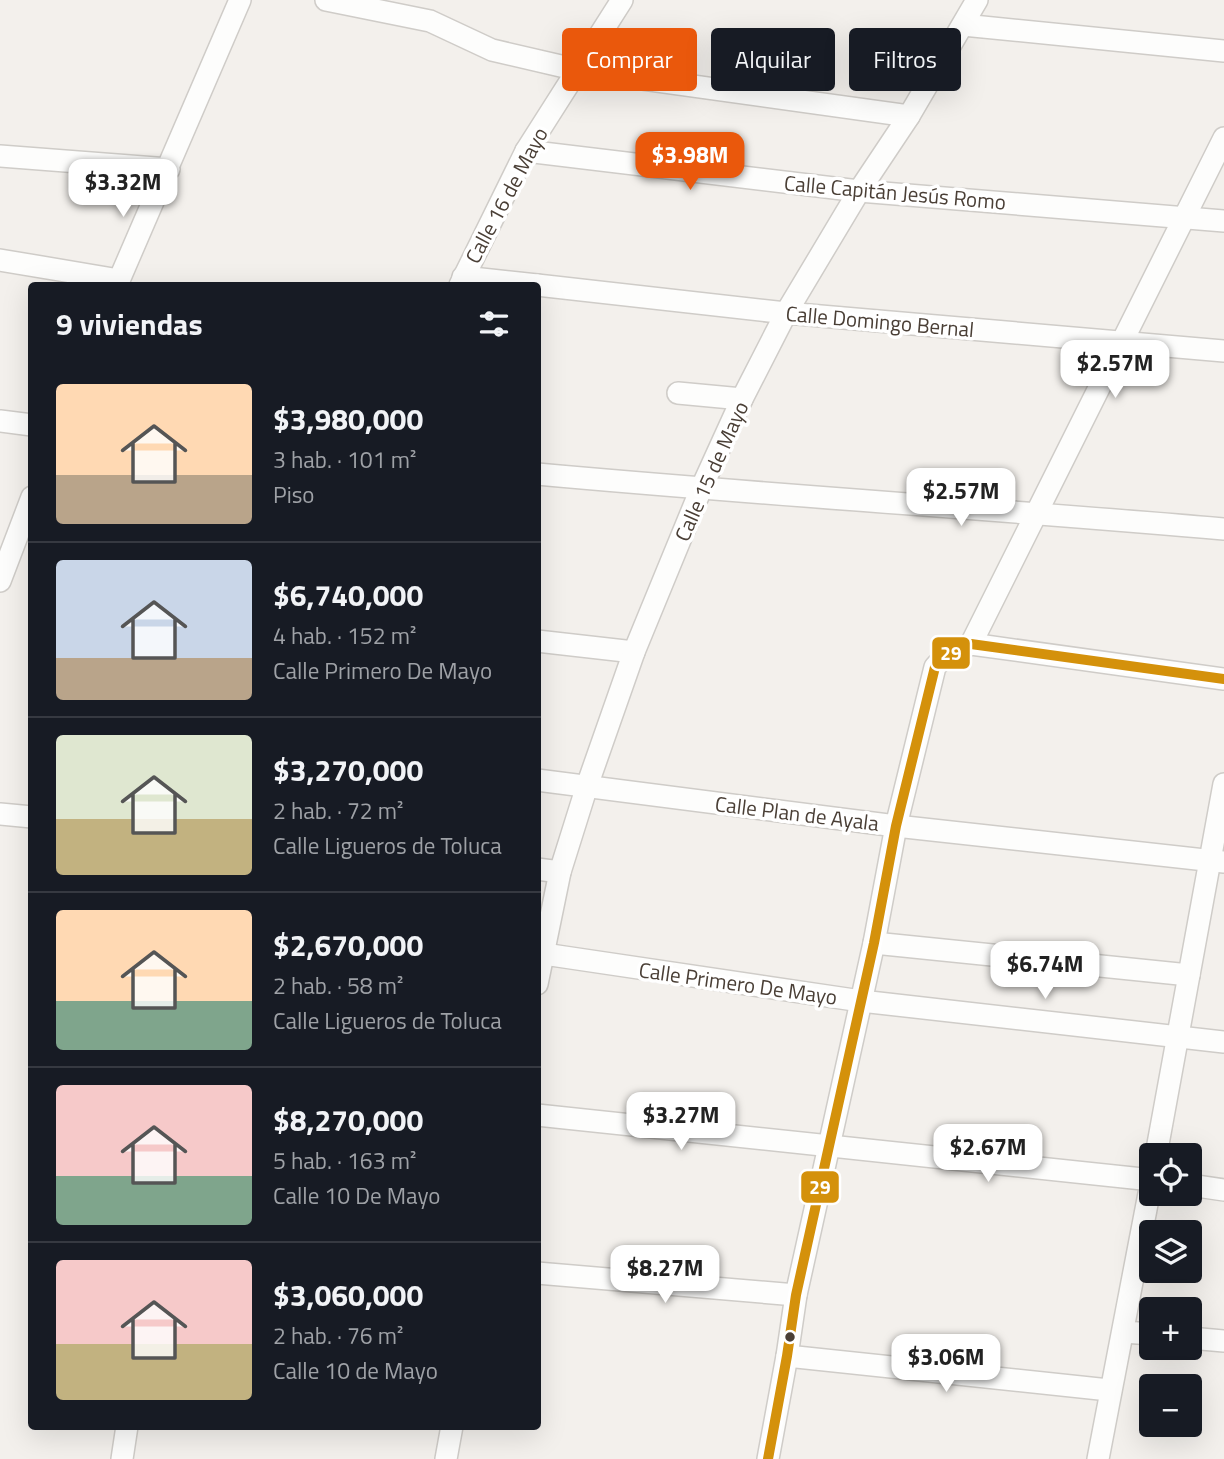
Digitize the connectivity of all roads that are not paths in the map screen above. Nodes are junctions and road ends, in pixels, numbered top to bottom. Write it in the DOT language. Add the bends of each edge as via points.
graph roads {
  1 [pos="240,0"];
  2 [pos="326,0"];
  3 [pos="622,0"];
  4 [pos="973,0"];
  5 [pos="963,25"];
  6 [pos="604,28"];
  7 [pos="1224,51"];
  8 [pos="562,66"];
  9 [pos="697,87"];
  10 [pos="565,91"];
  11 [pos="909,116"];
  12 [pos="1224,138"];
  13 [pos="526,151"];
  14 [pos="0,156"];
  15 [pos="169,169"];
  16 [pos="859,191"];
  17 [pos="1182,217"];
  18 [pos="1224,221"];
  19 [pos="0,260"];
  20 [pos="462,281"];
  21 [pos="113,282"];
  22 [pos="118,282"];
  23 [pos="481,282"];
  24 [pos="541,285"];
  25 [pos="786,313"];
  26 [pos="1122,341"];
  27 [pos="1224,351"];
  28 [pos="678,393"];
  29 [pos="742,399"];
  30 [pos="0,421"];
  31 [pos="28,424"];
  32 [pos="541,474"];
  33 [pos="701,489"];
  34 [pos="28,508"];
  35 [pos="1035,512"];
  36 [pos="1224,529"];
  37 [pos="0,581"];
  38 [pos="541,641"];
  39 [pos="971,644"];
  40 [pos="634,652"];
  41 [pos="1224,679"];
  42 [pos="541,780"];
  43 [pos="1224,784"];
  44 [pos="587,786"];
  45 [pos="0,814"];
  46 [pos="28,817"];
  47 [pos="896,826"];
  48 [pos="1216,861"];
  49 [pos="541,870"];
  50 [pos="561,872"];
  51 [pos="874,943"];
  52 [pos="544,954"];
  53 [pos="541,967"];
  54 [pos="1189,975"];
  55 [pos="861,1002"];
  56 [pos="1178,1037"];
  57 [pos="1224,1042"];
  58 [pos="541,1115"];
  59 [pos="1158,1143"];
  60 [pos="830,1146"];
  61 [pos="1139,1178"];
  62 [pos="1202,1187"];
  63 [pos="1224,1190"];
  64 [pos="1146,1206"];
  65 [pos="541,1273"];
  66 [pos="796,1296"];
  67 [pos="1123,1332"];
  68 [pos="1139,1333"];
  69 [pos="1202,1339"];
  70 [pos="1224,1341"];
  71 [pos="787,1356"];
  72 [pos="1109,1390"];
  73 [pos="126,1430"];
  74 [pos="451,1430"];
  75 [pos="122,1459"];
  76 [pos="446,1459"];
  77 [pos="768,1459"];
  78 [pos="1098,1459"];
  1 -- 15 [label="street"];
  2 -- 8 [label="street" via="430,21 492,50"];
  3 -- 6 [label="street, Calle 16 de Mayo"];
  4 -- 5 [label="street, Calle 15 de Mayo"];
  5 -- 7 [label="street"];
  5 -- 11 [label="street, Calle 15 de Mayo"];
  9 -- 11 [label="street"];
  10 -- 13 [label="street, Calle 16 de Mayo"];
  11 -- 16 [label="street, Calle 15 de Mayo"];
  12 -- 17 [label="street"];
  13 -- 16 [label="street, Calle Capitán Jesús Romo"];
  13 -- 20 [label="street, Calle 16 de Mayo"];
  14 -- 15 [label="street"];
  15 -- 22 [label="street"];
  16 -- 17 [label="street, Calle Capitán Jesús Romo"];
  16 -- 25 [label="street, Calle 15 de Mayo"];
  17 -- 18 [label="street, Calle Capitán Jesús Romo"];
  17 -- 26 [label="street"];
  19 -- 21 [label="street"];
  20 -- 23 [label="street, Calle Domingo Bernal"];
  24 -- 25 [label="street, Calle Domingo Bernal"];
  25 -- 26 [label="street, Calle Domingo Bernal"];
  25 -- 29 [label="street, Calle 15 de Mayo"];
  26 -- 27 [label="street, Calle Domingo Bernal"];
  26 -- 35 [label="street"];
  28 -- 29 [label="street"];
  29 -- 33 [label="street, Calle 15 de Mayo"];
  30 -- 31 [label="street"];
  32 -- 33 [label="street"];
  33 -- 35 [label="street"];
  33 -- 40 [label="street, Calle 15 de Mayo"];
  34 -- 37 [label="street"];
  35 -- 36 [label="street"];
  35 -- 39 [label="street"];
  38 -- 40 [label="street"];
  39 -- 41 [label="street"];
  39 -- 47 [label="street" via="945,656 935,667"];
  40 -- 44 [label="street, Calle 15 de Mayo"];
  42 -- 44 [label="street, Calle Plan de Ayala"];
  43 -- 48 [label="street"];
  44 -- 47 [label="street, Calle Plan de Ayala"];
  44 -- 50 [label="street, Calle 15 de Mayo"];
  45 -- 46 [label="street"];
  47 -- 48 [label="street, Calle Plan de Ayala"];
  47 -- 51 [label="street"];
  48 -- 54 [label="street"];
  49 -- 50 [label="street"];
  50 -- 52 [label="street, Calle 15 de Mayo"];
  51 -- 54 [label="street"];
  51 -- 55 [label="street"];
  52 -- 53 [label="street, Calle 15 de Mayo"];
  52 -- 55 [label="street, Calle Primero De Mayo"];
  54 -- 56 [label="street"];
  55 -- 56 [label="street, Calle Primero De Mayo"];
  55 -- 60 [label="street"];
  56 -- 57 [label="street, Calle Primero De Mayo"];
  56 -- 59 [label="street"];
  58 -- 60 [label="street"];
  60 -- 61 [label="street"];
  60 -- 66 [label="street"];
  62 -- 63 [label="street"];
  64 -- 67 [label="street"];
  65 -- 66 [label="street"];
  66 -- 71 [label="street"];
  67 -- 68 [label="street"];
  67 -- 72 [label="street"];
  69 -- 70 [label="street"];
  71 -- 72 [label="street"];
  71 -- 77 [label="street"];
  72 -- 78 [label="street"];
  73 -- 75 [label="street"];
  74 -- 76 [label="street"];
}
